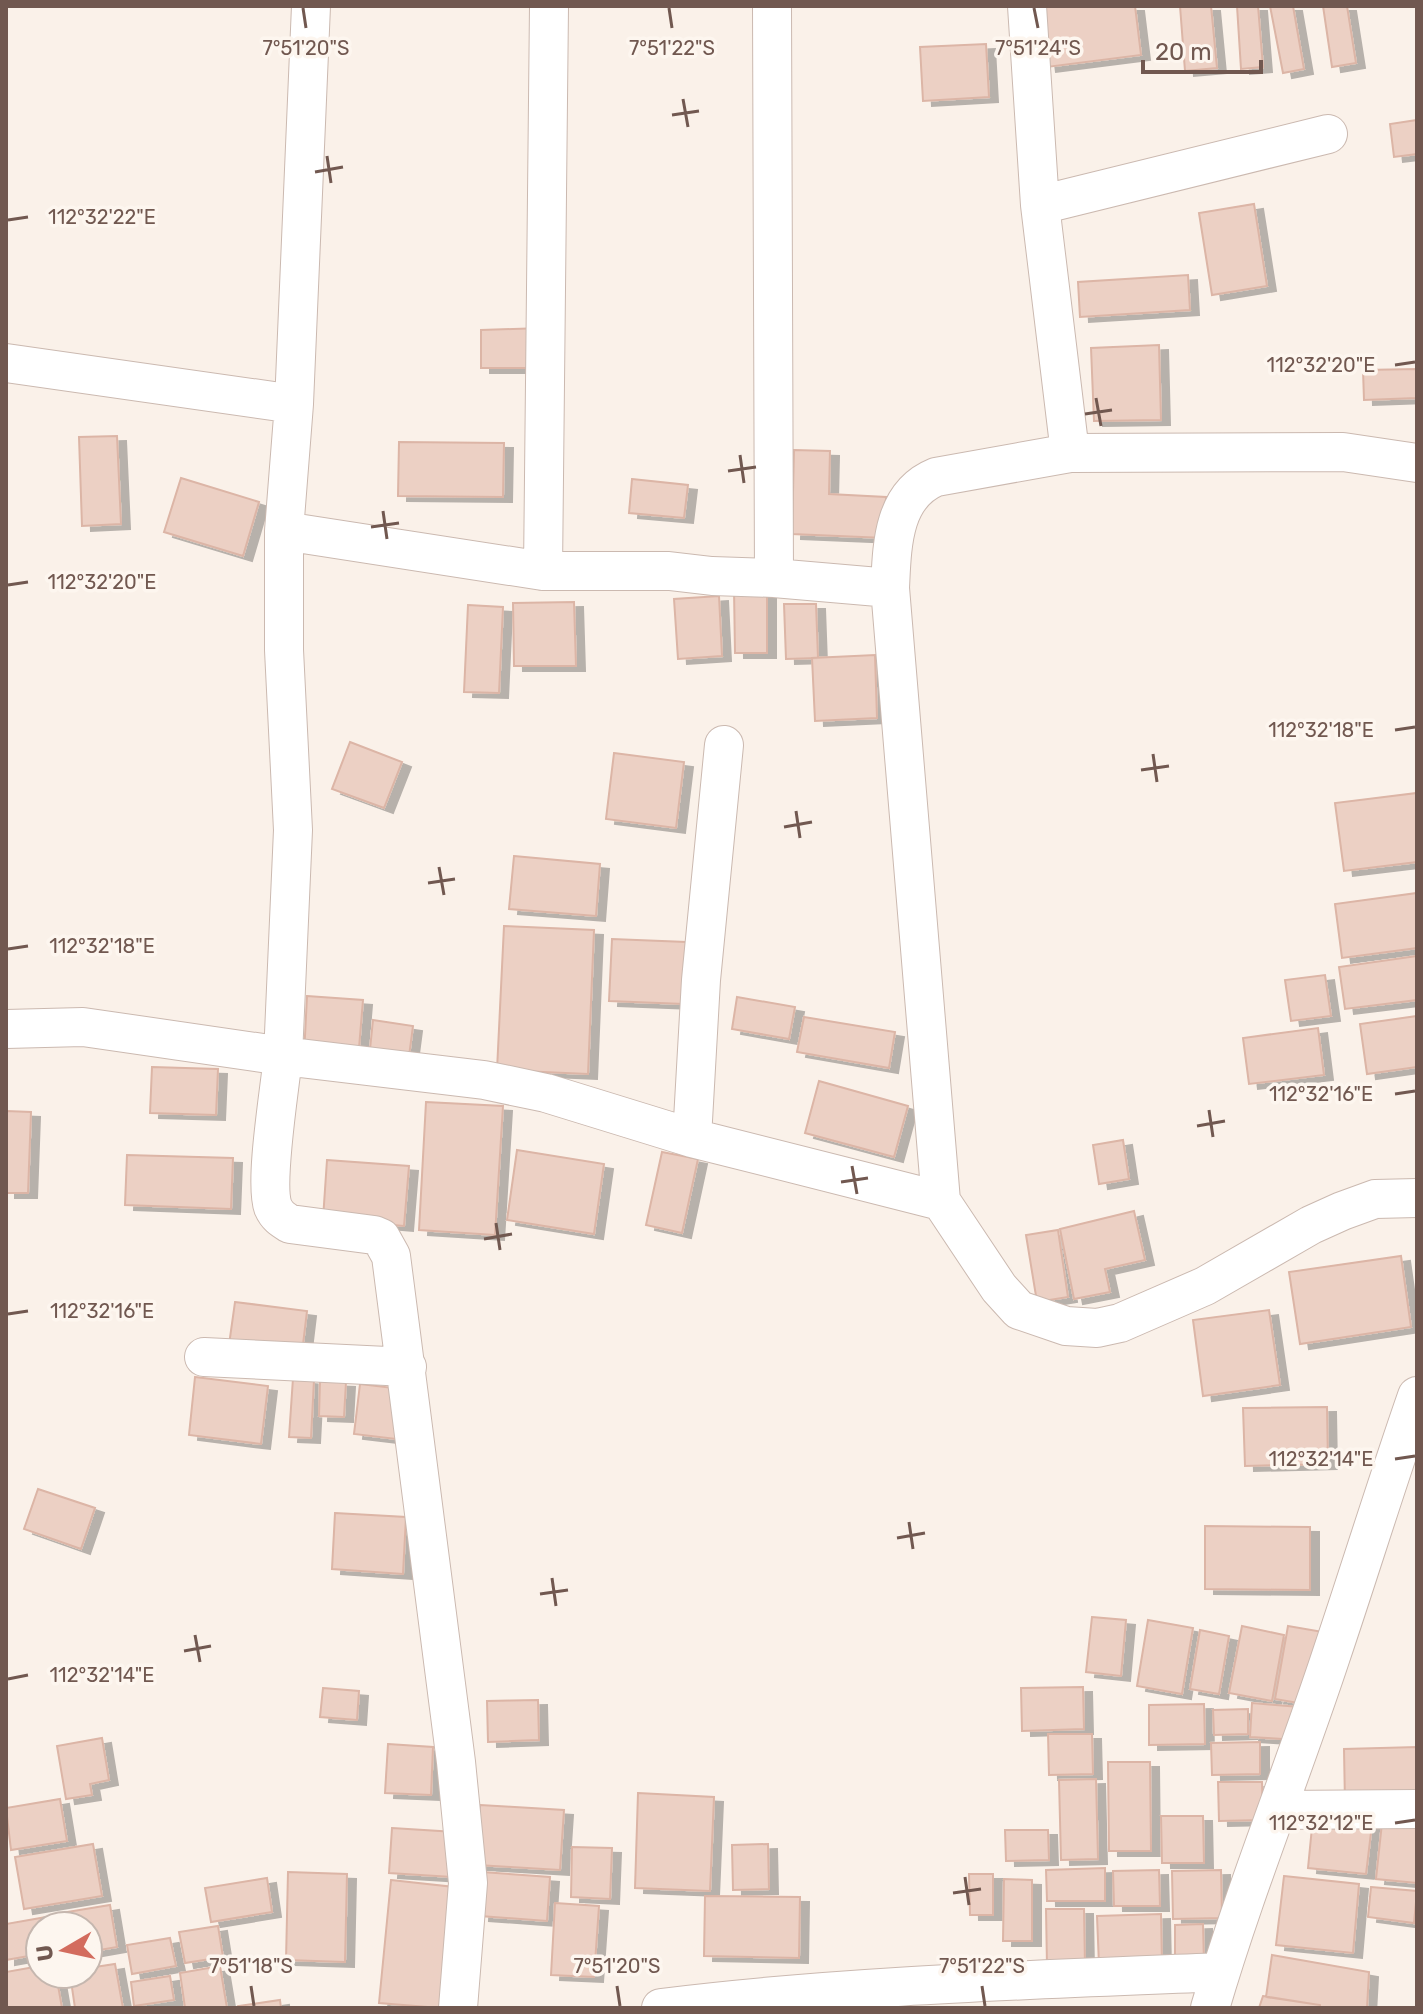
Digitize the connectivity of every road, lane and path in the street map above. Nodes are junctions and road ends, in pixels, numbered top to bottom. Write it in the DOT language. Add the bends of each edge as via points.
graph roads {
  1 [pos="311,6"];
  2 [pos="549,6"];
  3 [pos="772,6"];
  4 [pos="1027,6"];
  5 [pos="1328,134"];
  6 [pos="1040,205"];
  7 [pos="6,363"];
  8 [pos="294,404"];
  9 [pos="1070,453"];
  10 [pos="1417,463"];
  11 [pos="284,531"];
  12 [pos="543,571"];
  13 [pos="774,578"];
  14 [pos="890,588"];
  15 [pos="724,745"];
  16 [pos="6,1029"];
  17 [pos="283,1056"];
  18 [pos="692,1138"];
  19 [pos="1417,1198"];
  20 [pos="941,1201"];
  21 [pos="204,1357"];
  22 [pos="407,1367"];
  23 [pos="1417,1396"];
  24 [pos="1417,1809"];
  25 [pos="1277,1810"];
  26 [pos="1221,1972"];
  27 [pos="960,1996"];
  28 [pos="810,2001"];
  29 [pos="458,2008"];
  30 [pos="668,2008"];
  31 [pos="1210,2008"];
  1 -- 8 [label="street"];
  2 -- 12 [label="street"];
  3 -- 13 [label="street"];
  4 -- 6 [label="street"];
  5 -- 6 [label="street"];
  6 -- 9 [label="street"];
  7 -- 8 [label="street"];
  8 -- 11 [label="street"];
  9 -- 10 [label="street" via="1343,452"];
  9 -- 14 [label="street" via="925,482 899,515"];
  11 -- 12 [label="street"];
  11 -- 17 [label="street" via="293,830"];
  12 -- 13 [label="street"];
  13 -- 14 [label="street"];
  14 -- 20 [label="street"];
  15 -- 18 [label="street"];
  16 -- 17 [label="street" via="83,1027"];
  17 -- 18 [label="street" via="484,1080"];
  17 -- 22 [label="street" via="270,1183 274,1209 290,1224 381,1238 391,1256"];
  18 -- 20 [label="street"];
  19 -- 20 [label="street" via="1375,1199 1342,1211 1205,1286 1097,1328 1048,1322 1019,1310"];
  21 -- 22 [label="street"];
  22 -- 29 [label="street" via="468,1883"];
  23 -- 25 [label="street"];
  24 -- 25 [label="street"];
  25 -- 26 [label="street"];
  26 -- 27 [label="street"];
  26 -- 31 [label="street"];
  27 -- 28 [label="street"];
  28 -- 30 [label="street"];
}
